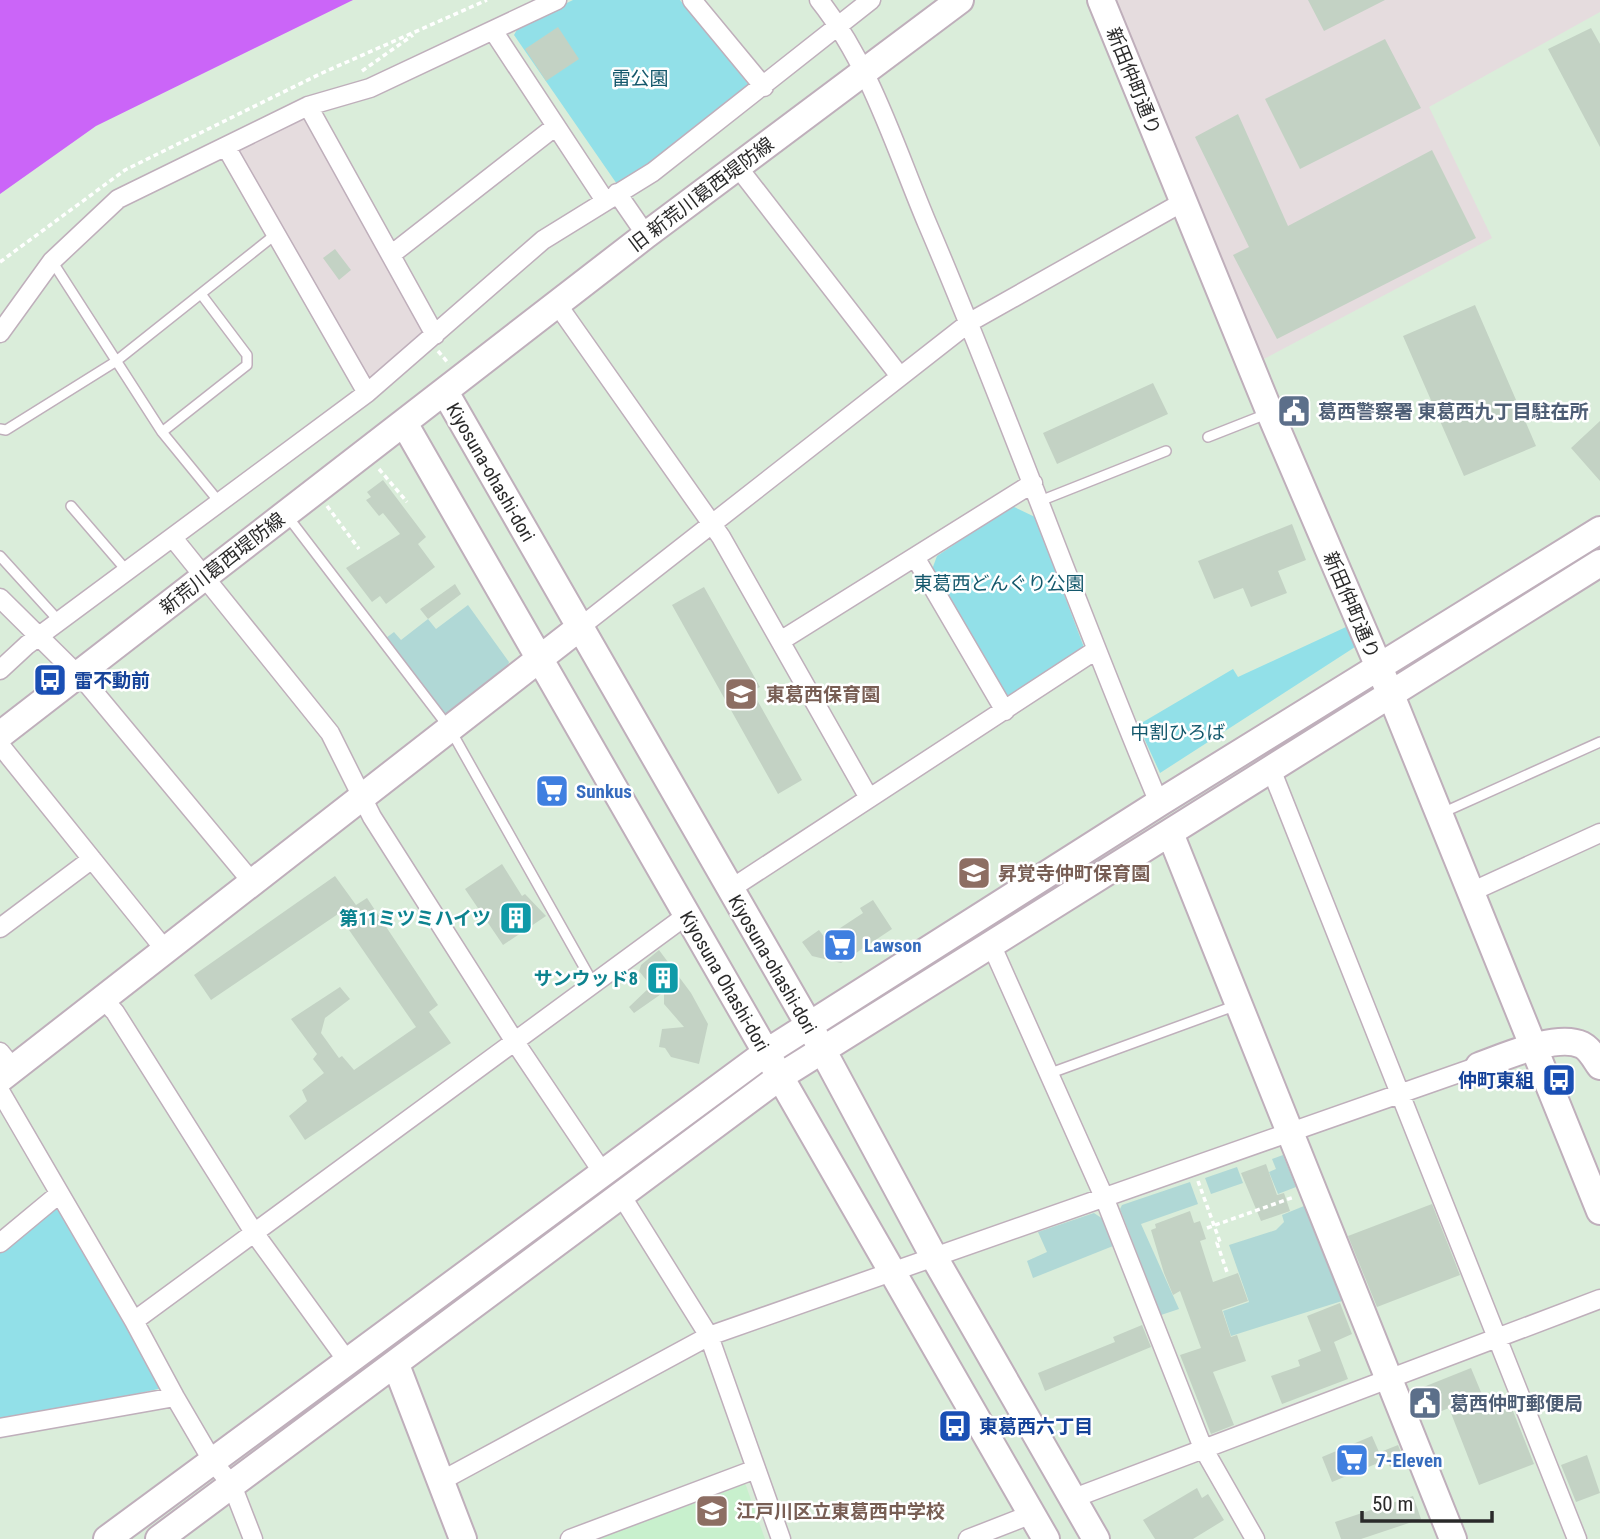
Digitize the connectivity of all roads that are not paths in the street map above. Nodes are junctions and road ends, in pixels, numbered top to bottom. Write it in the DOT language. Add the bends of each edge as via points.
graph roads {
  1 [pos="557,0"];
  2 [pos="692,0"];
  3 [pos="819,0"];
  4 [pos="871,0"];
  5 [pos="960,0"];
  6 [pos="1101,0"];
  7 [pos="839,25"];
  8 [pos="494,32"];
  9 [pos="864,70"];
  10 [pos="764,87"];
  11 [pos="308,106"];
  12 [pos="556,126"];
  13 [pos="226,147"];
  14 [pos="737,166"];
  15 [pos="610,196"];
  16 [pos="1183,202"];
  17 [pos="276,234"];
  18 [pos="646,235"];
  19 [pos="391,254"];
  20 [pos="52,261"];
  21 [pos="201,294"];
  22 [pos="557,304"];
  23 [pos="970,322"];
  24 [pos="0,333"];
  25 [pos="436,342"];
  26 [pos="115,362"];
  27 [pos="899,375"];
  28 [pos="450,382"];
  29 [pos="367,393"];
  30 [pos="1270,413"];
  31 [pos="404,423"];
  32 [pos="0,429"];
  33 [pos="162,432"];
  34 [pos="1208,437"];
  35 [pos="1166,451"];
  36 [pos="1032,483"];
  37 [pos="1040,501"];
  38 [pos="220,503"];
  39 [pos="71,506"];
  40 [pos="295,507"];
  41 [pos="712,523"];
  42 [pos="1600,530"];
  43 [pos="173,538"];
  44 [pos="0,556"];
  45 [pos="915,556"];
  46 [pos="1600,563"];
  47 [pos="128,573"];
  48 [pos="204,577"];
  49 [pos="0,598"];
  50 [pos="60,621"];
  51 [pos="579,628"];
  52 [pos="38,637"];
  53 [pos="782,640"];
  54 [pos="1096,650"];
  55 [pos="541,657"];
  56 [pos="1379,667"];
  57 [pos="0,670"];
  58 [pos="78,674"];
  59 [pos="1391,695"];
  60 [pos="1005,712"];
  61 [pos="450,729"];
  62 [pos="0,735"];
  63 [pos="1600,742"];
  64 [pos="0,745"];
  65 [pos="1271,769"];
  66 [pos="363,797"];
  67 [pos="869,798"];
  68 [pos="1159,803"];
  69 [pos="1439,815"];
  70 [pos="1170,833"];
  71 [pos="1600,833"];
  72 [pos="92,859"];
  73 [pos="252,882"];
  74 [pos="729,890"];
  75 [pos="1471,892"];
  76 [pos="687,915"];
  77 [pos="0,928"];
  78 [pos="991,944"];
  79 [pos="166,951"];
  80 [pos="593,984"];
  81 [pos="103,999"];
  82 [pos="1239,1004"];
  83 [pos="808,1025"];
  84 [pos="515,1042"];
  85 [pos="1533,1047"];
  86 [pos="823,1050"];
  87 [pos="767,1052"];
  88 [pos="4,1066"];
  89 [pos="1479,1066"];
  90 [pos="1600,1066"];
  91 [pos="1048,1074"];
  92 [pos="781,1076"];
  93 [pos="0,1091"];
  94 [pos="1400,1093"];
  95 [pos="1289,1132"];
  96 [pos="603,1173"];
  97 [pos="59,1194"];
  98 [pos="621,1195"];
  99 [pos="1104,1197"];
  100 [pos="1600,1211"];
  101 [pos="255,1234"];
  102 [pos="0,1243"];
  103 [pos="934,1257"];
  104 [pos="894,1271"];
  105 [pos="1600,1299"];
  106 [pos="134,1321"];
  107 [pos="709,1336"];
  108 [pos="1497,1339"];
  109 [pos="348,1362"];
  110 [pos="396,1365"];
  111 [pos="1389,1379"];
  112 [pos="175,1397"];
  113 [pos="0,1428"];
  114 [pos="1203,1448"];
  115 [pos="213,1462"];
  116 [pos="756,1469"];
  117 [pos="441,1481"];
  118 [pos="232,1485"];
  119 [pos="1074,1498"];
  120 [pos="1032,1514"];
  121 [pos="107,1539"];
  122 [pos="159,1539"];
  123 [pos="253,1539"];
  124 [pos="463,1539"];
  125 [pos="570,1539"];
  126 [pos="781,1539"];
  127 [pos="968,1539"];
  128 [pos="1046,1539"];
  129 [pos="1097,1539"];
  130 [pos="1255,1539"];
  131 [pos="1453,1539"];
  132 [pos="1577,1539"];
  1 -- 8 [label="street"];
  2 -- 10 [label="street"];
  3 -- 7 [label="street"];
  4 -- 7 [label="street"];
  5 -- 9 [label="street, 旧 新荒川葛西堤防線"];
  6 -- 16 [label="street, 新田仲町通り"];
  7 -- 9 [label="street"];
  7 -- 10 [label="street"];
  8 -- 11 [label="street" via="370,88"];
  8 -- 12 [label="street"];
  9 -- 14 [label="street, 旧 新荒川葛西堤防線"];
  9 -- 23 [label="street"];
  10 -- 15 [label="street" via="653,172"];
  11 -- 13 [label="street"];
  11 -- 19 [label="street"];
  12 -- 15 [label="street"];
  12 -- 19 [label="street"];
  13 -- 17 [label="street"];
  13 -- 20 [label="street" via="118,199"];
  14 -- 18 [label="street, 旧 新荒川葛西堤防線"];
  14 -- 27 [label="street"];
  15 -- 18 [label="street"];
  15 -- 25 [label="street" via="543,240"];
  16 -- 23 [label="street"];
  16 -- 30 [label="street, 新田仲町通り"];
  17 -- 21 [label="lane"];
  17 -- 29 [label="street"];
  18 -- 22 [label="street, 旧 新荒川葛西堤防線"];
  19 -- 25 [label="street"];
  20 -- 24 [label="street"];
  20 -- 26 [label="lane"];
  21 -- 26 [label="lane"];
  21 -- 33 [label="lane" via="247,355 247,365"];
  22 -- 28 [label="street, 旧 新荒川葛西堤防線"];
  22 -- 41 [label="street"];
  23 -- 27 [label="street"];
  23 -- 36 [label="street"];
  25 -- 29 [label="street"];
  26 -- 32 [label="lane" via="6,430"];
  26 -- 33 [label="lane"];
  27 -- 41 [label="street"];
  28 -- 31 [label="street, 新荒川葛西堤防線"];
  28 -- 51 [label="street, Kiyosuna-ohashi-dori"];
  29 -- 38 [label="street"];
  30 -- 34 [label="lane"];
  30 -- 56 [label="street, 新田仲町通り"];
  31 -- 40 [label="street, 新荒川葛西堤防線"];
  31 -- 55 [label="street, Kiyosuna Ohashi-dori"];
  33 -- 38 [label="lane"];
  35 -- 37 [label="lane"];
  36 -- 37 [label="street"];
  36 -- 45 [label="street"];
  37 -- 54 [label="street"];
  38 -- 43 [label="street"];
  39 -- 47 [label="lane"];
  40 -- 48 [label="street, 新荒川葛西堤防線"];
  40 -- 61 [label="lane"];
  41 -- 51 [label="street"];
  41 -- 53 [label="street"];
  42 -- 56 [label="street"];
  43 -- 47 [label="street"];
  43 -- 48 [label="street"];
  44 -- 50 [label="lane"];
  45 -- 53 [label="street"];
  45 -- 60 [label="street"];
  46 -- 59 [label="street"];
  47 -- 50 [label="street"];
  48 -- 58 [label="street, 新荒川葛西堤防線"];
  48 -- 66 [label="street" via="330,733"];
  49 -- 52 [label="street"];
  50 -- 52 [label="street"];
  51 -- 55 [label="street"];
  51 -- 74 [label="street, Kiyosuna-ohashi-dori"];
  52 -- 57 [label="street"];
  52 -- 58 [label="street"];
  53 -- 67 [label="street"];
  54 -- 60 [label="street"];
  54 -- 68 [label="street"];
  55 -- 61 [label="street"];
  55 -- 76 [label="street, Kiyosuna Ohashi-dori"];
  56 -- 59 [label="street, 新田仲町通り"];
  56 -- 68 [label="street"];
  58 -- 62 [label="street, 新荒川葛西堤防線"];
  58 -- 73 [label="street"];
  59 -- 65 [label="street"];
  59 -- 69 [label="street, 新田仲町通り"];
  60 -- 67 [label="street"];
  61 -- 66 [label="street"];
  61 -- 80 [label="lane"];
  63 -- 69 [label="lane"];
  64 -- 72 [label="street"];
  65 -- 70 [label="street"];
  65 -- 94 [label="street"];
  66 -- 73 [label="street"];
  66 -- 84 [label="street"];
  67 -- 74 [label="street"];
  68 -- 83 [label="street"];
  69 -- 75 [label="street, 新田仲町通り"];
  70 -- 78 [label="street"];
  70 -- 82 [label="street"];
  71 -- 75 [label="street"];
  72 -- 77 [label="street"];
  72 -- 79 [label="street"];
  73 -- 79 [label="street"];
  74 -- 83 [label="street, Kiyosuna-ohashi-dori"];
  75 -- 85 [label="street, 新田仲町通り"];
  76 -- 80 [label="street"];
  76 -- 87 [label="street, Kiyosuna Ohashi-dori"];
  78 -- 86 [label="street"];
  78 -- 91 [label="street"];
  79 -- 81 [label="street"];
  80 -- 84 [label="street"];
  81 -- 88 [label="street"];
  81 -- 101 [label="street"];
  82 -- 91 [label="lane"];
  82 -- 95 [label="street"];
  83 -- 86 [label="street, Kiyosuna-ohashi-dori"];
  83 -- 87 [label="street"];
  84 -- 96 [label="street"];
  84 -- 101 [label="street"];
  85 -- 89 [label="street"];
  85 -- 90 [label="street" via="1565,1042 1582,1045"];
  85 -- 100 [label="street, 新田仲町通り"];
  86 -- 92 [label="street"];
  86 -- 103 [label="street, Kiyosuna-ohashi-dori"];
  87 -- 92 [label="street, Kiyosuna Ohashi-dori"];
  87 -- 96 [label="street"];
  89 -- 94 [label="street"];
  91 -- 99 [label="street"];
  92 -- 98 [label="street"];
  92 -- 104 [label="street, Kiyosuna Ohashi-dori"];
  93 -- 97 [label="street"];
  94 -- 95 [label="street"];
  94 -- 108 [label="street"];
  95 -- 99 [label="street"];
  95 -- 111 [label="street"];
  96 -- 109 [label="street"];
  97 -- 102 [label="street"];
  97 -- 106 [label="street"];
  98 -- 107 [label="street"];
  98 -- 110 [label="street"];
  99 -- 103 [label="street"];
  99 -- 114 [label="street"];
  101 -- 106 [label="street"];
  101 -- 109 [label="street"];
  103 -- 104 [label="street"];
  103 -- 119 [label="street, Kiyosuna-ohashi-dori"];
  104 -- 107 [label="street"];
  104 -- 120 [label="street, Kiyosuna Ohashi-dori"];
  105 -- 108 [label="street"];
  106 -- 112 [label="street"];
  107 -- 116 [label="street"];
  107 -- 117 [label="street"];
  108 -- 111 [label="street"];
  108 -- 132 [label="street"];
  109 -- 115 [label="street"];
  110 -- 117 [label="street"];
  110 -- 118 [label="street"];
  111 -- 114 [label="street"];
  111 -- 131 [label="street"];
  112 -- 113 [label="street"];
  112 -- 115 [label="street"];
  114 -- 119 [label="street"];
  114 -- 130 [label="street"];
  115 -- 118 [label="street"];
  115 -- 121 [label="street"];
  116 -- 125 [label="street"];
  116 -- 126 [label="street"];
  117 -- 124 [label="street"];
  118 -- 122 [label="street"];
  118 -- 123 [label="street"];
  119 -- 129 [label="street, Kiyosuna-ohashi-dori"];
  120 -- 127 [label="street"];
  120 -- 128 [label="street, Kiyosuna Ohashi-dori"];
}
